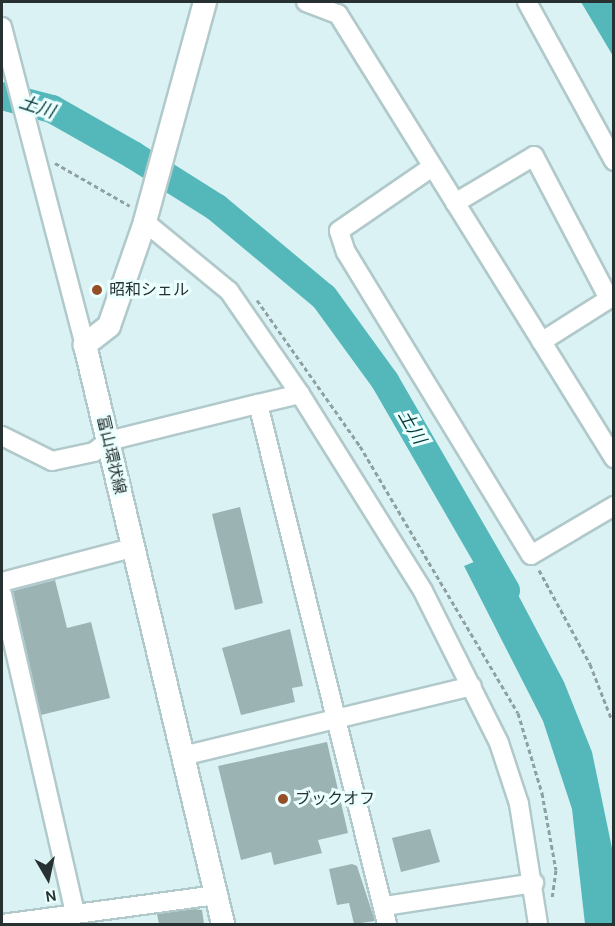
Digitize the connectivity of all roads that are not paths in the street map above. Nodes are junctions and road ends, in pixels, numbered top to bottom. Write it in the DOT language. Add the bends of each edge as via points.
graph roads {
  1 [pos="205,2"];
  2 [pos="306,2"];
  3 [pos="527,2"];
  4 [pos="2,27"];
  5 [pos="614,161"];
  6 [pos="432,166"];
  7 [pos="455,203"];
  8 [pos="146,217"];
  9 [pos="541,342"];
  10 [pos="85,345"];
  11 [pos="300,394"];
  12 [pos="258,404"];
  13 [pos="2,436"];
  14 [pos="108,441"];
  15 [pos="614,458"];
  16 [pos="614,506"];
  17 [pos="132,548"];
  18 [pos="2,582"];
  19 [pos="2,594"];
  20 [pos="472,686"];
  21 [pos="336,718"];
  22 [pos="183,756"];
  23 [pos="534,883"];
  24 [pos="217,895"];
  25 [pos="385,906"];
  26 [pos="75,914"];
  27 [pos="2,924"];
  28 [pos="224,924"];
  29 [pos="387,924"];
  30 [pos="538,924"];
  1 -- 8 [label="main road"];
  2 -- 6 [label="street" via="338,14"];
  3 -- 5 [label="street"];
  4 -- 10 [label="street"];
  6 -- 7 [label="street"];
  6 -- 16 [label="street" via="339,231 346,252 531,555"];
  7 -- 9 [label="street"];
  7 -- 9 [label="street" via="534,156 609,299"];
  8 -- 10 [label="main road" via="109,326"];
  8 -- 11 [label="street" via="229,291"];
  9 -- 15 [label="street"];
  10 -- 14 [label="main road, 富山環状線"];
  11 -- 12 [label="street"];
  11 -- 20 [label="street" via="386,528"];
  12 -- 14 [label="street"];
  12 -- 21 [label="street"];
  13 -- 14 [label="street" via="52,461 94,452"];
  14 -- 17 [label="main road, 富山環状線"];
  17 -- 18 [label="street"];
  17 -- 22 [label="main road, 富山環状線"];
  19 -- 26 [label="street"];
  20 -- 21 [label="street"];
  20 -- 23 [label="street" via="519,804"];
  21 -- 22 [label="street"];
  21 -- 25 [label="street"];
  22 -- 24 [label="main road, 富山環状線"];
  23 -- 25 [label="street"];
  23 -- 30 [label="street"];
  24 -- 26 [label="street"];
  24 -- 28 [label="main road, 富山環状線"];
  25 -- 29 [label="street"];
  26 -- 27 [label="street"];
}
